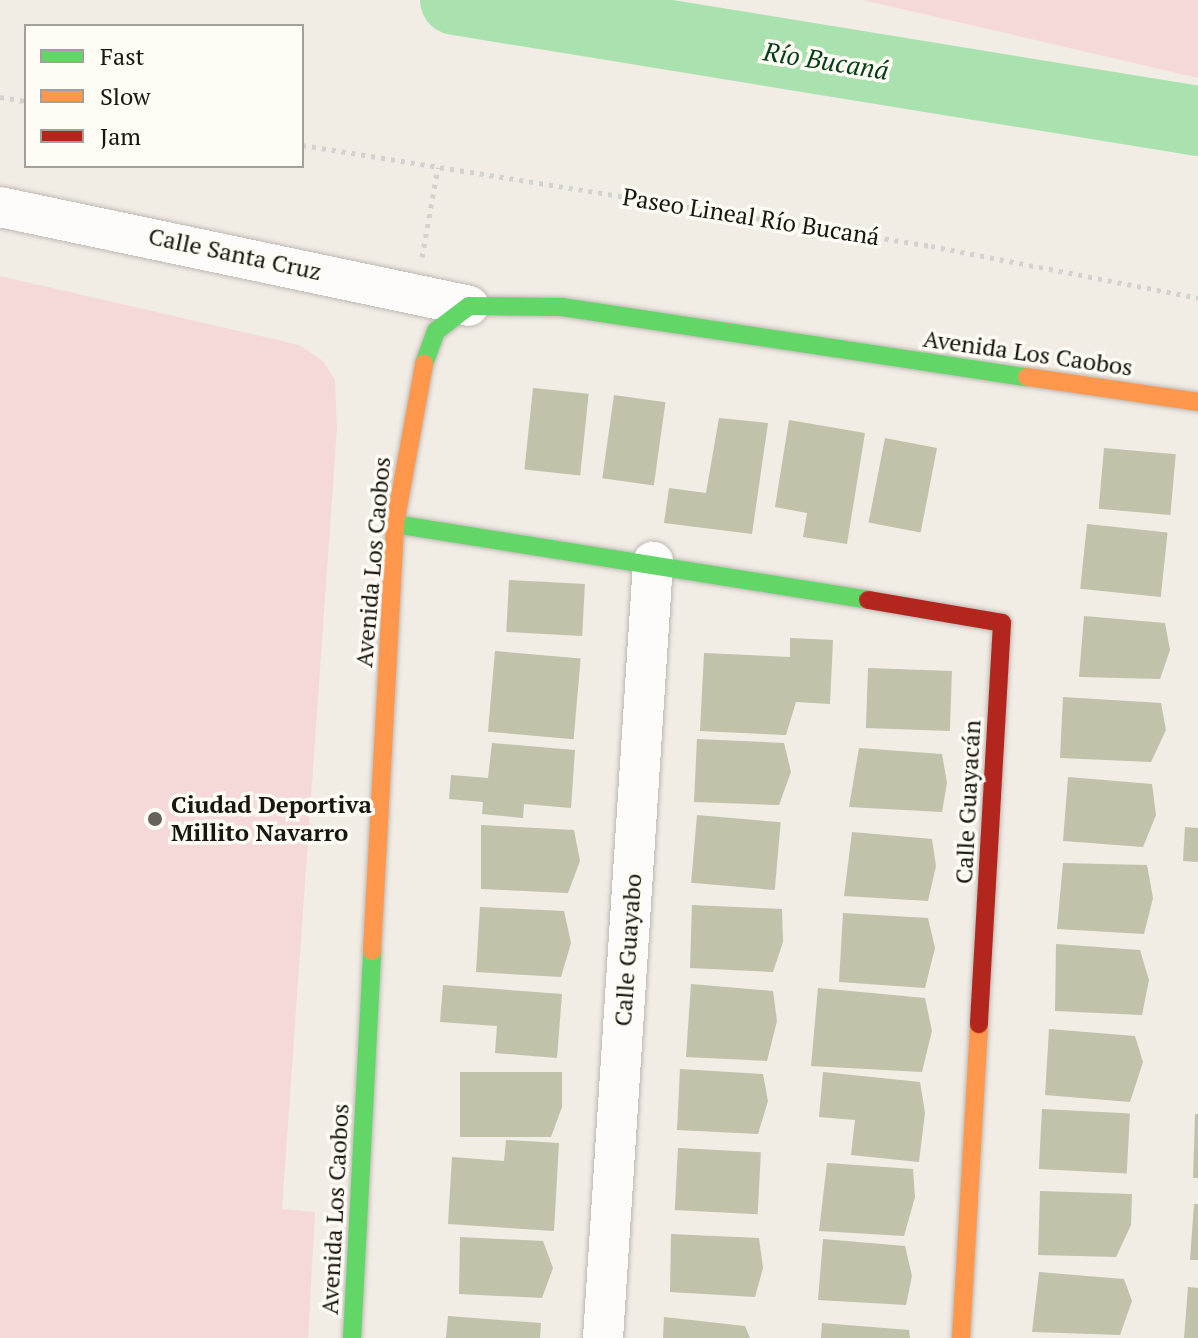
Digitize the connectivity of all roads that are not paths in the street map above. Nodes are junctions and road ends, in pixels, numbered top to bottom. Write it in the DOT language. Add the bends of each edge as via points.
graph roads {
  1 [pos="0,207"];
  2 [pos="469,306"];
  3 [pos="1198,402"];
  4 [pos="395,524"];
  5 [pos="653,562"];
  6 [pos="352,1338"];
  7 [pos="603,1338"];
  8 [pos="961,1338"];
  1 -- 2 [label="street, Calle Santa Cruz"];
  2 -- 3 [label="street, Avenida Los Caobos" via="562,307"];
  2 -- 4 [label="street, Avenida Los Caobos" via="436,331 416,386"];
  4 -- 5 [label="street"];
  4 -- 6 [label="street, Avenida Los Caobos"];
  5 -- 7 [label="street, Calle Guayabo"];
  5 -- 8 [label="street, Calle Guayacán" via="1002,623"];
}
